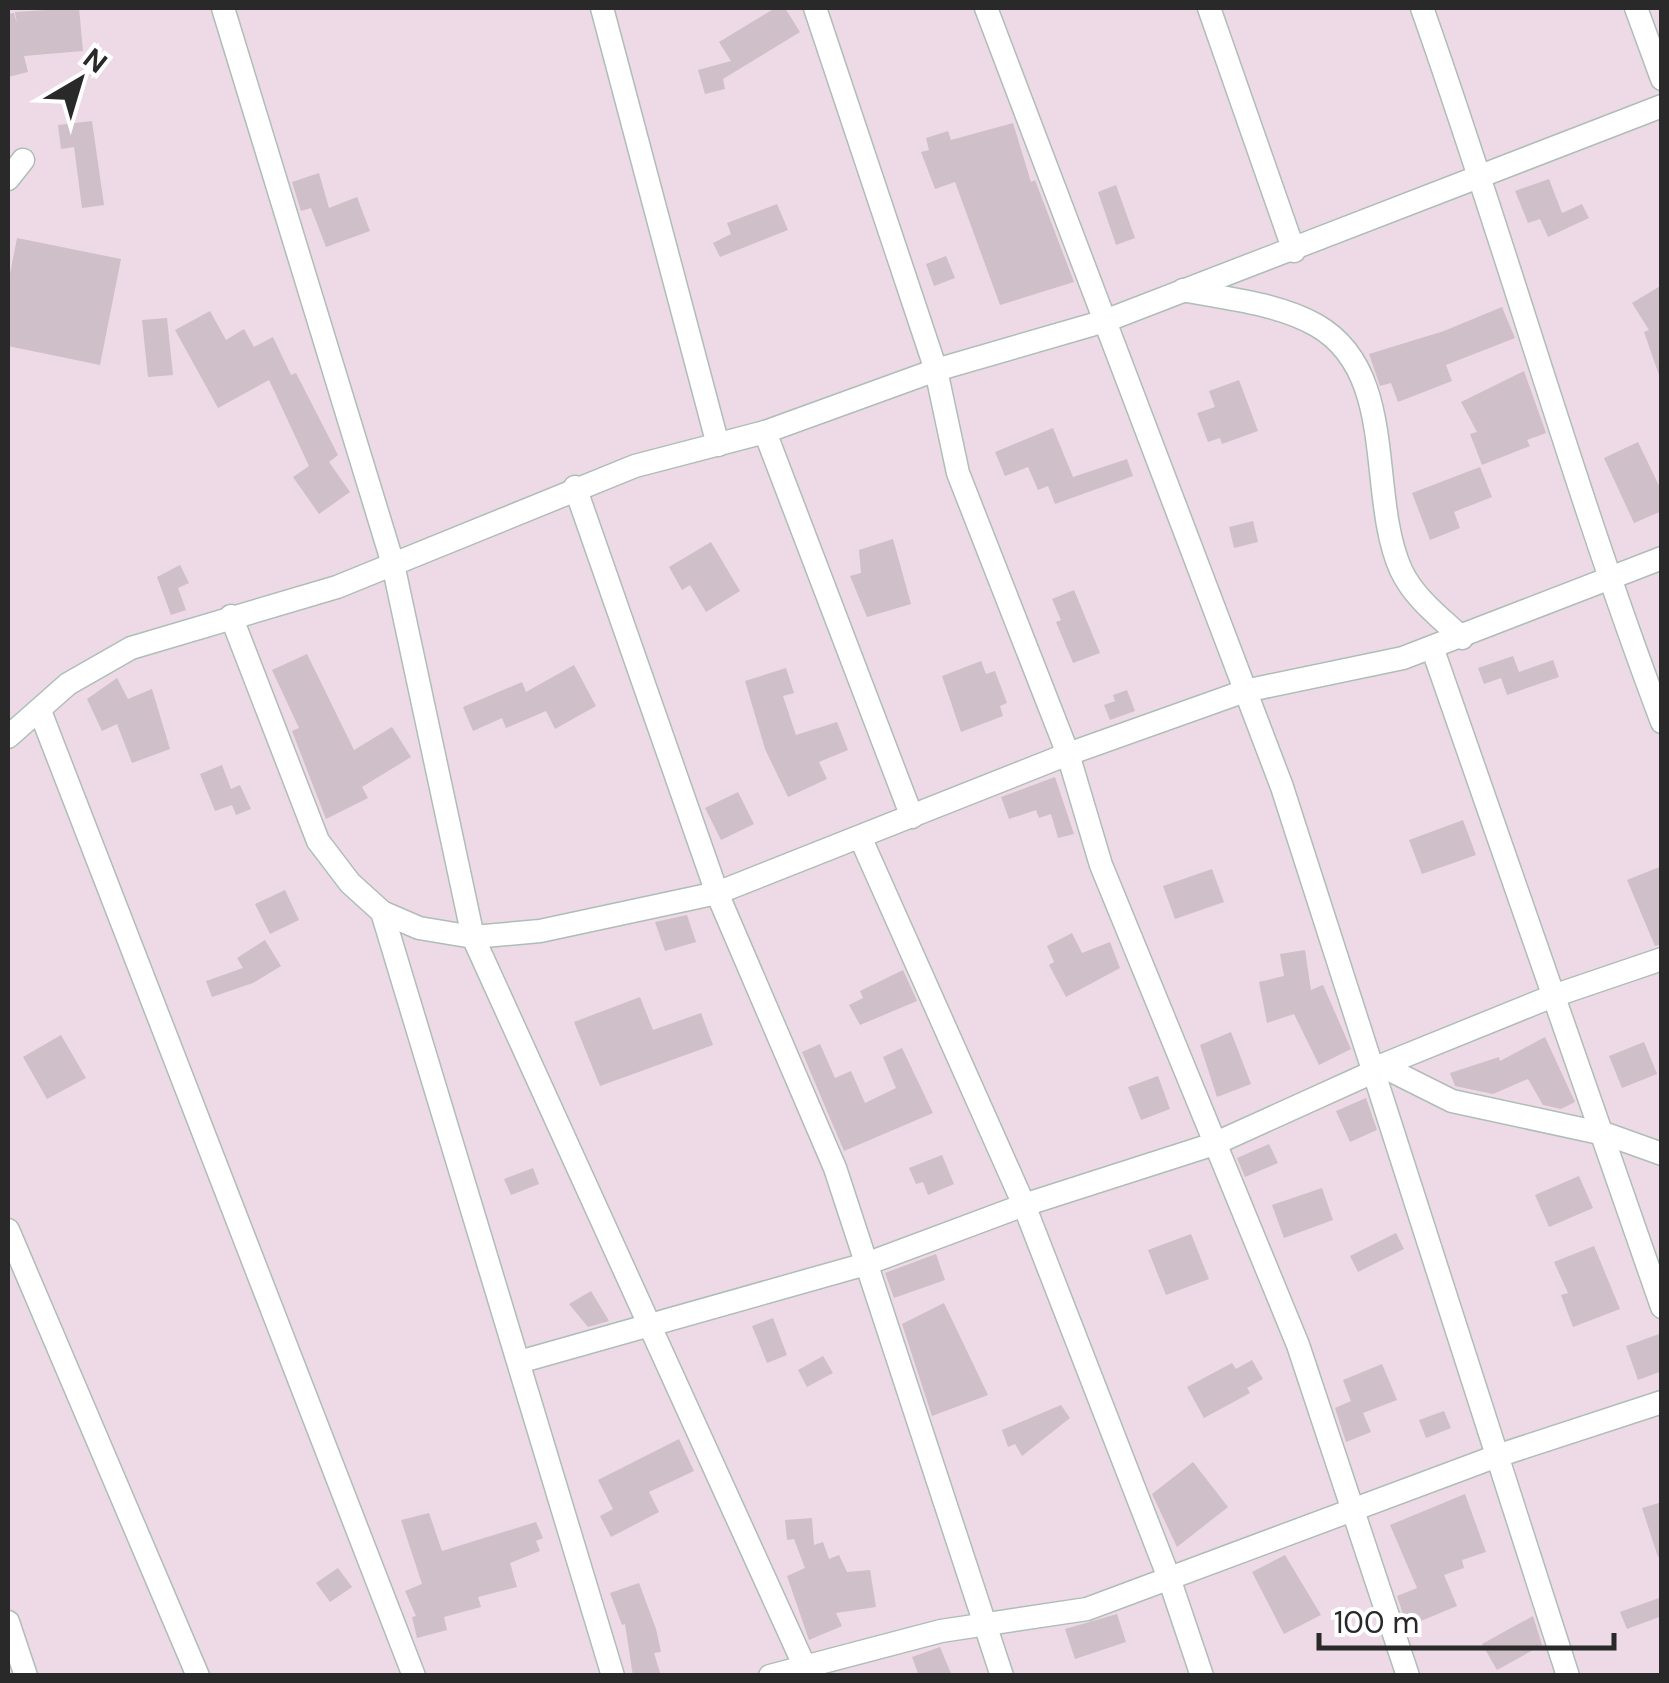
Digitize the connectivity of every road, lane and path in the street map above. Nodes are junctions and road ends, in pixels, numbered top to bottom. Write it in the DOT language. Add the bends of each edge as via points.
graph roads {
  1 [pos="223,8"];
  2 [pos="602,8"];
  3 [pos="815,8"];
  4 [pos="986,8"];
  5 [pos="1209,8"];
  6 [pos="1422,8"];
  7 [pos="1636,8"];
  8 [pos="1662,79"];
  9 [pos="1662,106"];
  10 [pos="23,160"];
  11 [pos="1481,176"];
  12 [pos="8,180"];
  13 [pos="1294,251"];
  14 [pos="1180,289"];
  15 [pos="1105,321"];
  16 [pos="936,370"];
  17 [pos="765,432"];
  18 [pos="718,445"];
  19 [pos="575,487"];
  20 [pos="1662,558"];
  21 [pos="393,564"];
  22 [pos="1608,580"];
  23 [pos="231,616"];
  24 [pos="1462,638"];
  25 [pos="1432,647"];
  26 [pos="1245,692"];
  27 [pos="40,711"];
  28 [pos="1662,722"];
  29 [pos="8,737"];
  30 [pos="1068,754"];
  31 [pos="912,817"];
  32 [pos="861,839"];
  33 [pos="716,893"];
  34 [pos="382,912"];
  35 [pos="473,938"];
  36 [pos="1662,959"];
  37 [pos="1553,996"];
  38 [pos="1373,1069"];
  39 [pos="1601,1133"];
  40 [pos="1214,1144"];
  41 [pos="1662,1154"];
  42 [pos="1024,1206"];
  43 [pos="8,1230"];
  44 [pos="866,1264"];
  45 [pos="1662,1307"];
  46 [pos="650,1325"];
  47 [pos="519,1362"];
  48 [pos="1662,1402"];
  49 [pos="1497,1456"];
  50 [pos="1350,1509"];
  51 [pos="1169,1578"];
  52 [pos="8,1622"];
  53 [pos="983,1628"];
  54 [pos="808,1670"];
  55 [pos="26,1676"];
  56 [pos="198,1676"];
  57 [pos="414,1676"];
  58 [pos="614,1676"];
  59 [pos="770,1676"];
  60 [pos="1002,1676"];
  61 [pos="1202,1676"];
  62 [pos="1408,1676"];
  63 [pos="1568,1676"];
  1 -- 21 [label="street"];
  2 -- 18 [label="street"];
  3 -- 16 [label="street"];
  4 -- 15 [label="street"];
  5 -- 13 [label="street"];
  6 -- 11 [label="street"];
  7 -- 8 [label="street"];
  9 -- 11 [label="street"];
  10 -- 12 [label="street"];
  11 -- 13 [label="street"];
  11 -- 22 [label="street"];
  13 -- 14 [label="street"];
  14 -- 15 [label="street"];
  14 -- 24 [label="street" via="1300,317 1349,352 1363,378 1402,572"];
  15 -- 16 [label="street"];
  15 -- 26 [label="street"];
  16 -- 17 [label="street"];
  16 -- 30 [label="street" via="958,473"];
  17 -- 18 [label="street"];
  17 -- 31 [label="street"];
  18 -- 19 [label="street"];
  19 -- 21 [label="street"];
  19 -- 33 [label="street"];
  20 -- 22 [label="street"];
  21 -- 23 [label="street"];
  21 -- 35 [label="street"];
  22 -- 24 [label="street"];
  22 -- 28 [label="street"];
  23 -- 27 [label="street" via="96,664"];
  23 -- 34 [label="street" via="318,841"];
  24 -- 25 [label="street"];
  25 -- 26 [label="street"];
  25 -- 37 [label="street"];
  26 -- 30 [label="street"];
  26 -- 38 [label="street"];
  27 -- 29 [label="street"];
  27 -- 57 [label="street"];
  30 -- 31 [label="street"];
  30 -- 40 [label="street" via="1101,865"];
  31 -- 32 [label="street"];
  32 -- 33 [label="street"];
  32 -- 42 [label="street"];
  33 -- 35 [label="street" via="540,931"];
  33 -- 44 [label="street" via="835,1168"];
  34 -- 35 [label="street" via="419,928"];
  34 -- 47 [label="street"];
  35 -- 46 [label="street"];
  36 -- 37 [label="street"];
  37 -- 38 [label="street"];
  37 -- 39 [label="street"];
  38 -- 39 [label="street" via="1396,1069 1452,1101"];
  38 -- 40 [label="street"];
  38 -- 49 [label="street"];
  39 -- 41 [label="street"];
  39 -- 45 [label="street"];
  40 -- 42 [label="street"];
  40 -- 50 [label="street" via="1298,1345"];
  42 -- 44 [label="street"];
  42 -- 51 [label="street"];
  43 -- 56 [label="street"];
  44 -- 46 [label="street"];
  44 -- 53 [label="street"];
  46 -- 47 [label="street"];
  46 -- 54 [label="street"];
  47 -- 58 [label="street"];
  48 -- 49 [label="street"];
  49 -- 50 [label="street"];
  49 -- 63 [label="street"];
  50 -- 51 [label="street"];
  50 -- 62 [label="street"];
  51 -- 53 [label="street" via="1088,1609"];
  51 -- 61 [label="street"];
  52 -- 55 [label="street"];
  53 -- 54 [label="street" via="940,1631"];
  53 -- 60 [label="street"];
  54 -- 59 [label="street"];
}
